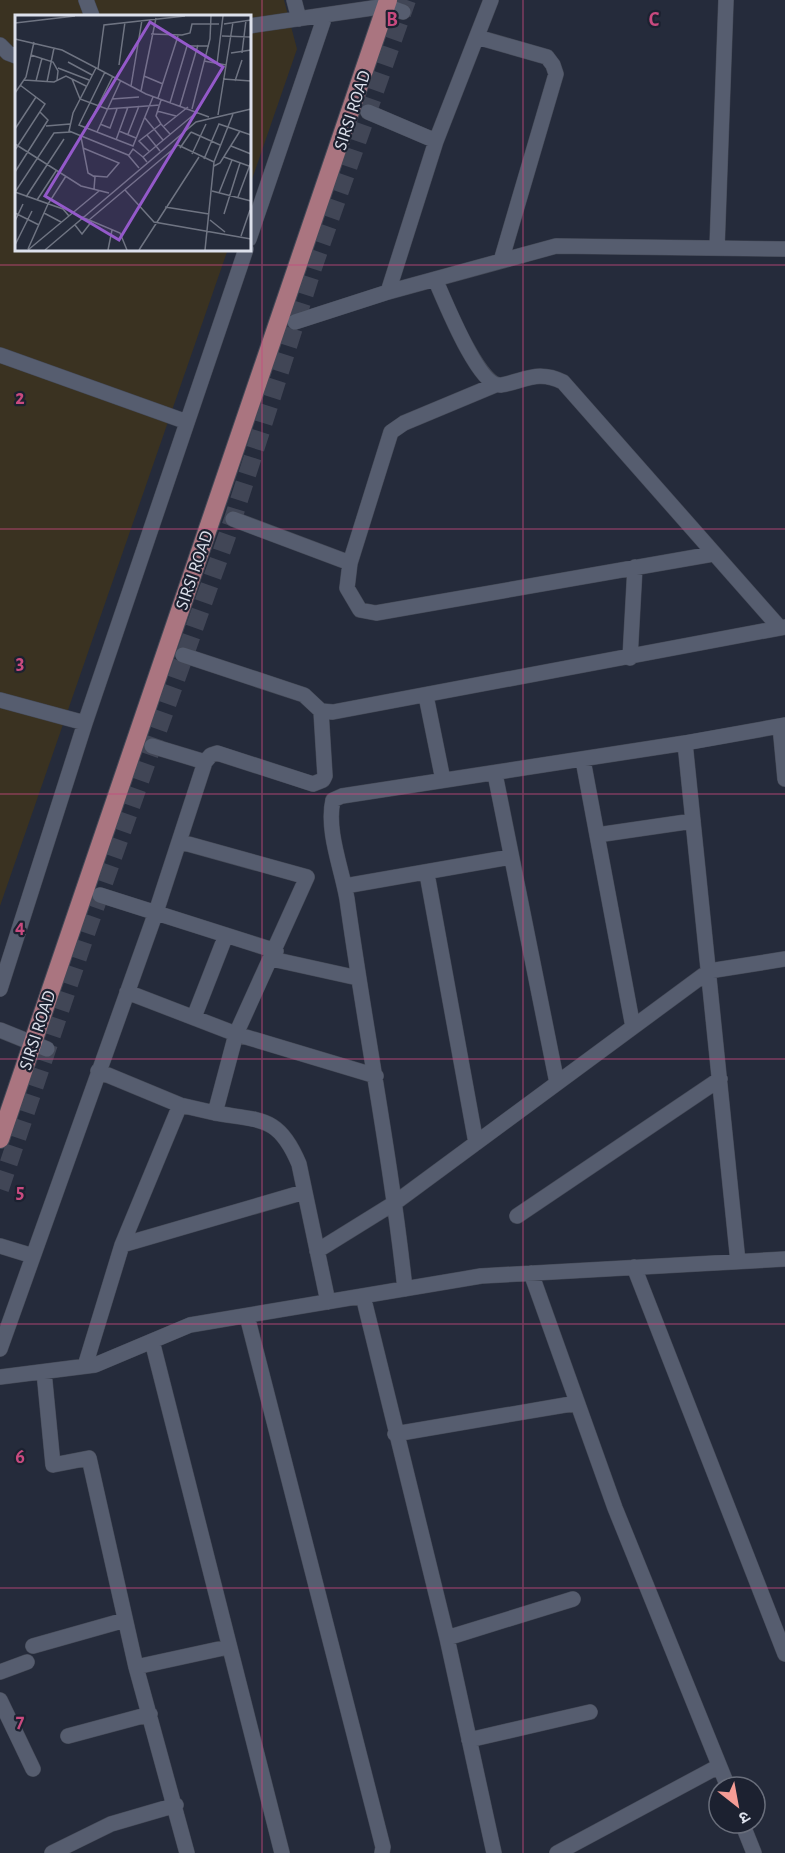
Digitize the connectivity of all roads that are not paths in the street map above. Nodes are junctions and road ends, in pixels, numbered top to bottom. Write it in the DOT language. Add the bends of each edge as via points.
graph roads {
  1 [pos="86,0"];
  2 [pos="294,0"];
  3 [pos="490,0"];
  4 [pos="726,0"];
  5 [pos="393,6"];
  6 [pos="92,15"];
  7 [pos="325,16"];
  8 [pos="299,19"];
  9 [pos="250,26"];
  10 [pos="477,37"];
  11 [pos="0,45"];
  12 [pos="15,56"];
  13 [pos="368,112"];
  14 [pos="436,141"];
  15 [pos="250,236"];
  16 [pos="717,248"];
  17 [pos="785,249"];
  18 [pos="246,250"];
  19 [pos="501,261"];
  20 [pos="435,279"];
  21 [pos="388,292"];
  22 [pos="295,322"];
  23 [pos="0,355"];
  24 [pos="495,385"];
  25 [pos="187,422"];
  26 [pos="233,519"];
  27 [pos="713,554"];
  28 [pos="350,563"];
  29 [pos="635,567"];
  30 [pos="782,627"];
  31 [pos="183,655"];
  32 [pos="630,658"];
  33 [pos="426,696"];
  34 [pos="0,700"];
  35 [pos="321,711"];
  36 [pos="85,723"];
  37 [pos="783,725"];
  38 [pos="685,743"];
  39 [pos="152,746"];
  40 [pos="583,760"];
  41 [pos="205,762"];
  42 [pos="495,774"];
  43 [pos="785,779"];
  44 [pos="443,780"];
  45 [pos="693,821"];
  46 [pos="597,835"];
  47 [pos="181,842"];
  48 [pos="510,857"];
  49 [pos="427,874"];
  50 [pos="345,886"];
  51 [pos="100,895"];
  52 [pos="156,912"];
  53 [pos="226,935"];
  54 [pos="274,955"];
  55 [pos="785,959"];
  56 [pos="709,971"];
  57 [pos="358,978"];
  58 [pos="0,989"];
  59 [pos="127,992"];
  60 [pos="194,1017"];
  61 [pos="633,1027"];
  62 [pos="0,1030"];
  63 [pos="236,1034"];
  64 [pos="40,1046"];
  65 [pos="98,1071"];
  66 [pos="376,1076"];
  67 [pos="720,1078"];
  68 [pos="557,1083"];
  69 [pos="180,1105"];
  70 [pos="214,1113"];
  71 [pos="0,1139"];
  72 [pos="476,1143"];
  73 [pos="304,1192"];
  74 [pos="396,1202"];
  75 [pos="518,1216"];
  76 [pos="123,1245"];
  77 [pos="0,1246"];
  78 [pos="317,1251"];
  79 [pos="33,1256"];
  80 [pos="785,1259"];
  81 [pos="738,1262"];
  82 [pos="634,1267"];
  83 [pos="531,1273"];
  84 [pos="405,1288"];
  85 [pos="363,1296"];
  86 [pos="328,1302"];
  87 [pos="247,1316"];
  88 [pos="152,1341"];
  89 [pos="0,1349"];
  90 [pos="84,1366"];
  91 [pos="44,1371"];
  92 [pos="0,1377"];
  93 [pos="578,1403"];
  94 [pos="395,1434"];
  95 [pos="573,1599"];
  96 [pos="125,1620"];
  97 [pos="447,1638"];
  98 [pos="33,1646"];
  99 [pos="228,1647"];
  100 [pos="785,1654"];
  101 [pos="27,1662"];
  102 [pos="136,1667"];
  103 [pos="0,1672"];
  104 [pos="0,1700"];
  105 [pos="590,1712"];
  106 [pos="150,1714"];
  107 [pos="68,1736"];
  108 [pos="469,1740"];
  109 [pos="719,1766"];
  110 [pos="33,1769"];
  111 [pos="723,1775"];
  112 [pos="176,1805"];
  113 [pos="747,1835"];
  114 [pos="57,1852"];
  115 [pos="187,1853"];
  116 [pos="282,1853"];
  117 [pos="382,1853"];
  118 [pos="494,1853"];
  119 [pos="557,1853"];
  120 [pos="754,1853"];
  1 -- 6 [label="street"];
  2 -- 8 [label="street"];
  3 -- 10 [label="street"];
  4 -- 16 [label="street"];
  5 -- 7 [label="street"];
  5 -- 64 [label="main road, SIRSI ROAD" via="72,923"];
  7 -- 8 [label="street"];
  7 -- 15 [label="street"];
  8 -- 9 [label="street"];
  10 -- 14 [label="street"];
  10 -- 19 [label="street" via="547,57 556,74"];
  11 -- 12 [label="street"];
  13 -- 14 [label="street"];
  14 -- 21 [label="street"];
  16 -- 17 [label="street"];
  16 -- 19 [label="street" via="556,246"];
  18 -- 25 [label="street"];
  19 -- 20 [label="street"];
  20 -- 21 [label="street"];
  20 -- 24 [label="street" via="481,373"];
  21 -- 22 [label="street"];
  23 -- 25 [label="street"];
  24 -- 27 [label="street" via="536,375 563,382"];
  24 -- 28 [label="street" via="404,423 392,432"];
  25 -- 36 [label="street"];
  26 -- 28 [label="street"];
  27 -- 29 [label="street"];
  27 -- 30 [label="street"];
  28 -- 29 [label="street" via="347,588 351,597 360,610 376,613"];
  29 -- 32 [label="street"];
  30 -- 32 [label="street"];
  31 -- 35 [label="street" via="304,696"];
  32 -- 33 [label="street"];
  33 -- 35 [label="street"];
  33 -- 44 [label="street"];
  34 -- 36 [label="street"];
  35 -- 41 [label="street" via="325,776 318,783 217,753"];
  36 -- 58 [label="street"];
  37 -- 38 [label="street"];
  37 -- 43 [label="street"];
  38 -- 40 [label="street"];
  38 -- 45 [label="street"];
  39 -- 41 [label="street"];
  40 -- 42 [label="street"];
  40 -- 46 [label="street"];
  41 -- 47 [label="street"];
  42 -- 44 [label="street"];
  42 -- 48 [label="street"];
  44 -- 50 [label="street" via="333,800 330,813"];
  45 -- 46 [label="street"];
  45 -- 56 [label="street"];
  46 -- 61 [label="street"];
  47 -- 52 [label="street"];
  47 -- 54 [label="street" via="307,877"];
  48 -- 49 [label="street"];
  48 -- 68 [label="street"];
  49 -- 50 [label="street"];
  49 -- 72 [label="street"];
  50 -- 57 [label="street"];
  51 -- 52 [label="street"];
  52 -- 53 [label="street"];
  52 -- 59 [label="street"];
  53 -- 54 [label="street"];
  53 -- 60 [label="street"];
  54 -- 57 [label="street"];
  54 -- 63 [label="street"];
  55 -- 56 [label="street"];
  56 -- 61 [label="street"];
  56 -- 67 [label="street"];
  57 -- 66 [label="street"];
  59 -- 60 [label="street"];
  59 -- 65 [label="street"];
  60 -- 63 [label="street"];
  61 -- 68 [label="street"];
  62 -- 64 [label="street"];
  63 -- 66 [label="street"];
  63 -- 70 [label="street"];
  64 -- 71 [label="main road, SIRSI ROAD"];
  65 -- 69 [label="street"];
  65 -- 79 [label="street"];
  66 -- 74 [label="street"];
  67 -- 75 [label="street"];
  67 -- 81 [label="street"];
  68 -- 72 [label="street"];
  69 -- 70 [label="street"];
  69 -- 76 [label="street"];
  70 -- 73 [label="street" via="267,1122 280,1130 299,1164"];
  72 -- 74 [label="street"];
  73 -- 76 [label="street"];
  73 -- 78 [label="street"];
  74 -- 78 [label="street"];
  74 -- 84 [label="street"];
  76 -- 90 [label="street"];
  77 -- 79 [label="street"];
  78 -- 86 [label="street"];
  79 -- 89 [label="street"];
  80 -- 81 [label="street"];
  81 -- 82 [label="street"];
  82 -- 83 [label="street"];
  82 -- 100 [label="street"];
  83 -- 84 [label="street"];
  83 -- 93 [label="street"];
  84 -- 85 [label="street"];
  85 -- 86 [label="street"];
  85 -- 94 [label="street"];
  86 -- 87 [label="street"];
  87 -- 88 [label="street" via="190,1325"];
  87 -- 117 [label="street"];
  88 -- 90 [label="street"];
  88 -- 99 [label="street"];
  90 -- 91 [label="street"];
  91 -- 92 [label="street"];
  91 -- 96 [label="street" via="53,1465 89,1458"];
  93 -- 94 [label="street"];
  93 -- 109 [label="street" via="615,1508"];
  94 -- 97 [label="street"];
  95 -- 97 [label="street"];
  96 -- 98 [label="street"];
  96 -- 102 [label="street"];
  97 -- 108 [label="street"];
  99 -- 102 [label="street"];
  99 -- 116 [label="street"];
  101 -- 103 [label="street"];
  102 -- 106 [label="street"];
  104 -- 110 [label="street"];
  105 -- 108 [label="street"];
  106 -- 107 [label="street"];
  106 -- 112 [label="street"];
  108 -- 118 [label="street"];
  109 -- 111 [label="street"];
  109 -- 119 [label="street"];
  112 -- 114 [label="street" via="111,1824"];
  112 -- 115 [label="street"];
  113 -- 120 [label="street"];
}
